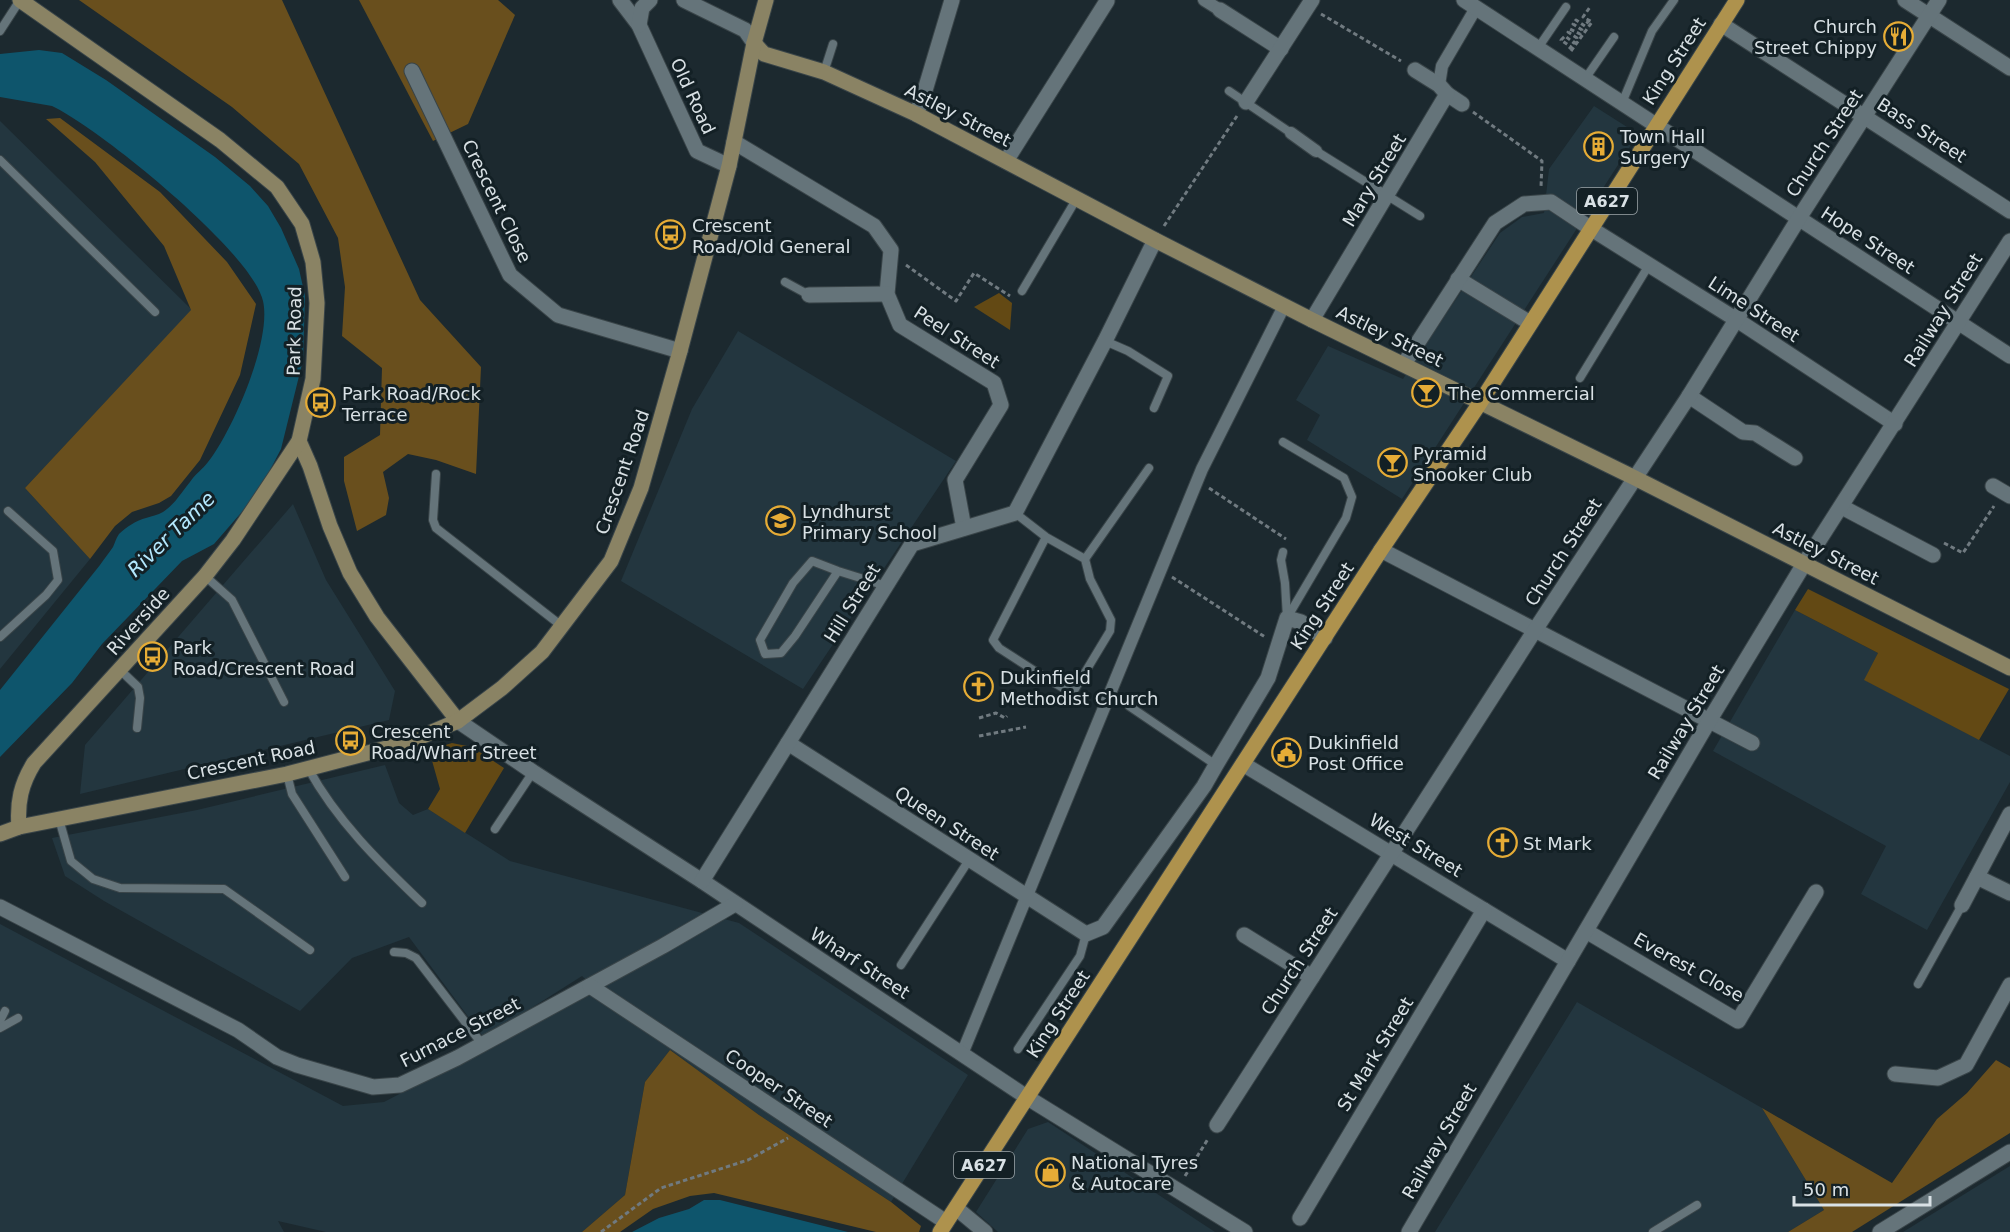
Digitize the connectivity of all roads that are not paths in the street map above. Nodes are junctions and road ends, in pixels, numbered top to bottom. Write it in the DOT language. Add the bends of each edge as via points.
graph roads {
  1 [pos="20,0"];
  2 [pos="620,0"];
  3 [pos="650,0"];
  4 [pos="684,0"];
  5 [pos="766,0"];
  6 [pos="952,0"];
  7 [pos="1204,0"];
  8 [pos="1674,0"];
  9 [pos="1737,0"];
  10 [pos="1905,0"];
  11 [pos="1939,0"];
  12 [pos="1107,1"];
  13 [pos="1310,3"];
  14 [pos="1474,3"];
  15 [pos="1566,7"];
  16 [pos="1220,10"];
  17 [pos="1929,16"];
  18 [pos="1721,24"];
  19 [pos="639,25"];
  20 [pos="0,31"];
  21 [pos="1614,37"];
  22 [pos="754,43"];
  23 [pos="833,44"];
  24 [pos="1538,48"];
  25 [pos="1281,49"];
  26 [pos="2010,68"];
  27 [pos="1415,70"];
  28 [pos="412,71"];
  29 [pos="824,72"];
  30 [pos="1585,79"];
  31 [pos="1443,89"];
  32 [pos="1229,91"];
  33 [pos="1246,102"];
  34 [pos="1622,103"];
  35 [pos="1462,104"];
  36 [pos="916,114"];
  37 [pos="1864,116"];
  38 [pos="1656,125"];
  39 [pos="1291,134"];
  40 [pos="734,142"];
  41 [pos="1316,151"];
  42 [pos="0,160"];
  43 [pos="1006,161"];
  44 [pos="729,166"];
  45 [pos="1387,197"];
  46 [pos="1077,198"];
  47 [pos="2010,211"];
  48 [pos="1420,216"];
  49 [pos="1799,218"];
  50 [pos="1590,228"];
  51 [pos="1155,240"];
  52 [pos="2010,241"];
  53 [pos="1648,265"];
  54 [pos="1458,279"];
  55 [pos="785,282"];
  56 [pos="1022,291"];
  57 [pos="887,294"];
  58 [pos="809,295"];
  59 [pos="1284,306"];
  60 [pos="155,312"];
  61 [pos="1312,320"];
  62 [pos="1737,320"];
  63 [pos="1530,322"];
  64 [pos="1958,322"];
  65 [pos="1106,341"];
  66 [pos="680,351"];
  67 [pos="2010,356"];
  68 [pos="1404,364"];
  69 [pos="1580,378"];
  70 [pos="1689,396"];
  71 [pos="1480,403"];
  72 [pos="1154,408"];
  73 [pos="1895,424"];
  74 [pos="299,441"];
  75 [pos="1283,442"];
  76 [pos="1795,458"];
  77 [pos="1149,468"];
  78 [pos="436,474"];
  79 [pos="1635,478"];
  80 [pos="1842,507"];
  81 [pos="8,511"];
  82 [pos="1015,513"];
  83 [pos="964,528"];
  84 [pos="1046,537"];
  85 [pos="1938,548"];
  86 [pos="1381,550"];
  87 [pos="1283,552"];
  88 [pos="1085,559"];
  89 [pos="1804,564"];
  90 [pos="838,571"];
  91 [pos="205,576"];
  92 [pos="886,586"];
  93 [pos="1287,618"];
  94 [pos="563,627"];
  95 [pos="1535,630"];
  96 [pos="0,637"];
  97 [pos="1324,638"];
  98 [pos="2010,668"];
  99 [pos="120,670"];
  100 [pos="284,702"];
  101 [pos="1129,706"];
  102 [pos="458,721"];
  103 [pos="1709,721"];
  104 [pos="137,729"];
  105 [pos="788,743"];
  106 [pos="1752,743"];
  107 [pos="1243,764"];
  108 [pos="1216,765"];
  109 [pos="308,768"];
  110 [pos="533,772"];
  111 [pos="286,774"];
  112 [pos="2010,814"];
  113 [pos="59,819"];
  114 [pos="19,827"];
  115 [pos="495,829"];
  116 [pos="0,834"];
  117 [pos="1392,853"];
  118 [pos="969,860"];
  119 [pos="345,877"];
  120 [pos="1977,877"];
  121 [pos="702,881"];
  122 [pos="1816,892"];
  123 [pos="2010,893"];
  124 [pos="1027,897"];
  125 [pos="422,903"];
  126 [pos="735,904"];
  127 [pos="1962,905"];
  128 [pos="0,907"];
  129 [pos="1484,910"];
  130 [pos="1586,931"];
  131 [pos="1086,934"];
  132 [pos="1244,935"];
  133 [pos="310,950"];
  134 [pos="394,952"];
  135 [pos="1568,961"];
  136 [pos="901,965"];
  137 [pos="1312,977"];
  138 [pos="1918,984"];
  139 [pos="2010,985"];
  140 [pos="590,986"];
  141 [pos="5,1011"];
  142 [pos="18,1018"];
  143 [pos="0,1021"];
  144 [pos="0,1028"];
  145 [pos="482,1044"];
  146 [pos="1018,1049"];
  147 [pos="963,1054"];
  148 [pos="1895,1074"];
  149 [pos="1028,1098"];
  150 [pos="1217,1125"];
  151 [pos="2010,1152"];
  152 [pos="1698,1205"];
  153 [pos="956,1208"];
  154 [pos="1300,1218"];
  155 [pos="943,1227"];
  156 [pos="985,1232"];
  157 [pos="1245,1232"];
  158 [pos="1408,1232"];
  159 [pos="1653,1232"];
  160 [pos="1881,1232"];
  1 -- 20 [label="lane"];
  1 -- 74 [label="main road, Park Road" via="220,140 278,188 302,225 313,262 317,303 313,379"];
  2 -- 19 [label="street, Old Road"];
  3 -- 19 [label="street" via="642,8"];
  4 -- 22 [label="street" via="745,30"];
  5 -- 22 [label="main road, Crescent Road"];
  6 -- 36 [label="street"];
  7 -- 16 [label="street"];
  8 -- 34 [label="lane" via="1652,31"];
  9 -- 18 [label="main road, King Street / A627"];
  10 -- 17 [label="street"];
  11 -- 17 [label="street, Church Street"];
  12 -- 43 [label="street"];
  13 -- 25 [label="street"];
  14 -- 24 [label="street, Hope Street"];
  14 -- 31 [label="street" via="1442,66"];
  15 -- 24 [label="lane"];
  16 -- 25 [label="street"];
  17 -- 26 [label="street"];
  17 -- 37 [label="street, Church Street"];
  18 -- 37 [label="street, Bass Street"];
  18 -- 38 [label="main road, King Street / A627"];
  19 -- 44 [label="street, Old Road" via="698,152"];
  21 -- 30 [label="lane"];
  22 -- 29 [label="main road, Astley Street" via="764,54"];
  22 -- 40 [label="main road, Crescent Road"];
  23 -- 29 [label="lane"];
  24 -- 30 [label="street, Hope Street"];
  25 -- 33 [label="street"];
  27 -- 31 [label="street"];
  28 -- 66 [label="street, Crescent Close" via="510,275 558,315"];
  29 -- 36 [label="main road, Astley Street"];
  30 -- 34 [label="street, Hope Street"];
  31 -- 35 [label="street"];
  31 -- 45 [label="street, Mary Street"];
  32 -- 33 [label="lane"];
  33 -- 39 [label="lane"];
  34 -- 38 [label="street, Hope Street"];
  36 -- 43 [label="main road, Astley Street"];
  37 -- 47 [label="street, Bass Street"];
  37 -- 49 [label="street, Church Street"];
  38 -- 49 [label="street, Hope Street"];
  38 -- 50 [label="main road, King Street / A627"];
  39 -- 41 [label="street"];
  40 -- 44 [label="main road, Crescent Road"];
  40 -- 57 [label="street, Peel Street" via="874,226 891,250"];
  41 -- 45 [label="lane"];
  42 -- 60 [label="lane"];
  43 -- 46 [label="main road, Astley Street"];
  44 -- 66 [label="main road, Crescent Road"];
  45 -- 48 [label="lane"];
  45 -- 61 [label="street, Mary Street"];
  46 -- 51 [label="main road, Astley Street"];
  46 -- 56 [label="lane"];
  49 -- 62 [label="street, Church Street"];
  49 -- 64 [label="street, Hope Street"];
  50 -- 53 [label="street, Lime Street"];
  50 -- 54 [label="street, Lime Street" via="1551,202 1524,204 1495,223"];
  50 -- 63 [label="main road, King Street / A627"];
  51 -- 59 [label="main road, Astley Street"];
  51 -- 65 [label="street"];
  52 -- 64 [label="street, Railway Street"];
  53 -- 62 [label="street, Lime Street"];
  53 -- 69 [label="lane"];
  54 -- 63 [label="street"];
  54 -- 68 [label="street"];
  55 -- 58 [label="lane"];
  57 -- 58 [label="street"];
  57 -- 83 [label="street, Peel Street" via="900,325 994,383 1001,405 955,480"];
  59 -- 61 [label="main road, Astley Street"];
  59 -- 124 [label="street" via="1197,481"];
  61 -- 68 [label="main road, Astley Street"];
  62 -- 70 [label="street, Church Street"];
  62 -- 73 [label="street, Lime Street"];
  63 -- 71 [label="main road, King Street / A627"];
  64 -- 67 [label="street, Hope Street"];
  64 -- 73 [label="street, Railway Street"];
  65 -- 72 [label="lane" via="1168,376"];
  65 -- 82 [label="street"];
  66 -- 94 [label="main road, Crescent Road" via="627,525 611,561"];
  68 -- 71 [label="main road, Astley Street"];
  70 -- 76 [label="street" via="1743,432 1755,434"];
  70 -- 79 [label="street, Church Street"];
  71 -- 79 [label="main road, Astley Street"];
  71 -- 86 [label="main road, King Street / A627"];
  73 -- 80 [label="street, Railway Street"];
  74 -- 91 [label="main road, Riverside"];
  74 -- 102 [label="main road" via="350,573 377,617"];
  75 -- 93 [label="lane" via="1344,478 1352,497 1346,518"];
  77 -- 88 [label="lane"];
  78 -- 94 [label="lane" via="436,528"];
  79 -- 89 [label="main road, Astley Street"];
  79 -- 95 [label="street, Church Street"];
  80 -- 85 [label="street"];
  80 -- 89 [label="street, Railway Street"];
  81 -- 96 [label="lane" via="53,551 58,580"];
  82 -- 83 [label="street, Hill Street"];
  82 -- 84 [label="lane"];
  83 -- 92 [label="street, Hill Street" via="912,544"];
  84 -- 88 [label="lane"];
  84 -- 88 [label="lane" via="993,640 999,648 1065,689 1075,689 1110,631 1111,620 1090,579"];
  86 -- 95 [label="street"];
  86 -- 97 [label="main road, King Street / A627"];
  87 -- 93 [label="lane"];
  89 -- 98 [label="main road, Astley Street"];
  89 -- 103 [label="street, Railway Street"];
  90 -- 90 [label="lane" via="781,653 765,654 760,640 793,583 813,561"];
  90 -- 92 [label="lane"];
  91 -- 99 [label="main road, Riverside"];
  91 -- 100 [label="lane" via="232,600"];
  92 -- 105 [label="street, Hill Street"];
  93 -- 97 [label="street" via="1301,622"];
  93 -- 108 [label="street" via="1268,678"];
  94 -- 102 [label="main road, Crescent Road" via="502,688"];
  95 -- 103 [label="street"];
  95 -- 117 [label="street, Church Street"];
  97 -- 107 [label="main road, King Street / A627"];
  99 -- 104 [label="lane" via="138,687"];
  99 -- 114 [label="main road, Riverside" via="34,763 20,789"];
  101 -- 108 [label="lane"];
  102 -- 109 [label="main road, Crescent Road" via="406,743"];
  102 -- 110 [label="street, Wharf Street"];
  103 -- 106 [label="street"];
  103 -- 130 [label="street, Railway Street"];
  105 -- 118 [label="street, Queen Street"];
  105 -- 121 [label="street, Hill Street"];
  107 -- 117 [label="street, West Street"];
  107 -- 149 [label="main road, King Street / A627"];
  108 -- 131 [label="street" via="1103,927"];
  109 -- 111 [label="main road, Crescent Road"];
  109 -- 125 [label="lane" via="322,795 364,847"];
  110 -- 115 [label="lane"];
  110 -- 121 [label="street, Wharf Street"];
  111 -- 113 [label="main road, Crescent Road"];
  111 -- 119 [label="lane" via="292,794"];
  112 -- 120 [label="street"];
  113 -- 114 [label="main road, Crescent Road"];
  113 -- 133 [label="lane" via="71,861 93,879 120,888 224,889"];
  114 -- 116 [label="main road, Crescent Road"];
  117 -- 129 [label="street, West Street"];
  117 -- 137 [label="street, Church Street"];
  118 -- 124 [label="street, Queen Street"];
  118 -- 136 [label="lane"];
  120 -- 123 [label="street"];
  120 -- 127 [label="street"];
  121 -- 126 [label="street, Wharf Street"];
  122 -- 130 [label="street, Everest Close" via="1738,1021"];
  124 -- 131 [label="street, Queen Street"];
  124 -- 147 [label="street"];
  126 -- 140 [label="street, Furnace Street"];
  126 -- 147 [label="street, Wharf Street"];
  127 -- 138 [label="lane"];
  128 -- 145 [label="street, Furnace Street" via="238,1030 277,1057 373,1087 400,1085"];
  129 -- 135 [label="street, West Street"];
  129 -- 154 [label="street, St Mark Street"];
  130 -- 135 [label="street, Railway Street"];
  131 -- 146 [label="lane" via="1080,956"];
  132 -- 137 [label="street"];
  134 -- 145 [label="lane" via="416,958"];
  135 -- 158 [label="street, Railway Street"];
  137 -- 150 [label="street, Church Street"];
  139 -- 148 [label="street" via="1966,1065 1938,1078"];
  140 -- 145 [label="street, Furnace Street"];
  140 -- 155 [label="street, Cooper Street" via="805,1129"];
  141 -- 143 [label="lane"];
  142 -- 144 [label="lane"];
  147 -- 149 [label="street, Wharf Street"];
  149 -- 153 [label="main road, King Street / A627"];
  149 -- 157 [label="street, Wharf Street"];
  151 -- 160 [label="street"];
  152 -- 159 [label="lane"];
  153 -- 155 [label="main road, King Street / A627"];
  153 -- 156 [label="street"];
}
